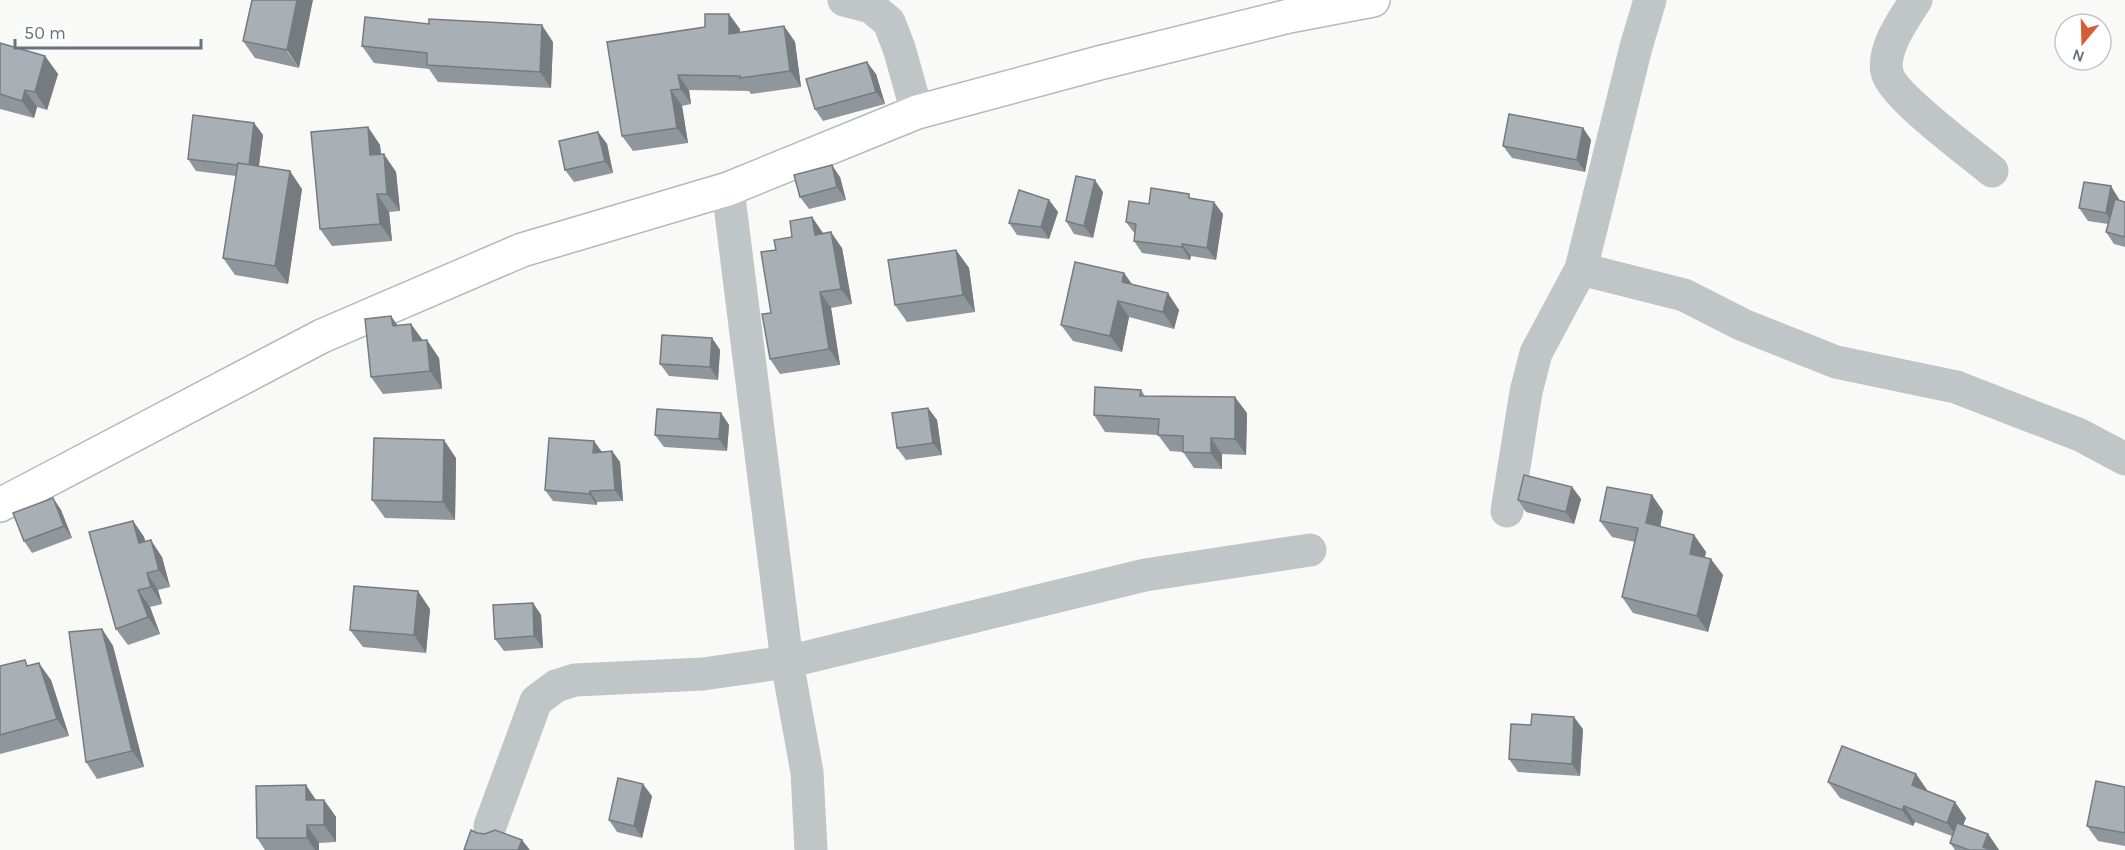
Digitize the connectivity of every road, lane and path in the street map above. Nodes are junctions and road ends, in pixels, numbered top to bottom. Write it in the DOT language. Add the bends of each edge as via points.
graph roads {
  1 [pos="844,0"];
  2 [pos="1373,0"];
  3 [pos="1650,0"];
  4 [pos="1916,0"];
  5 [pos="917,112"];
  6 [pos="1992,171"];
  7 [pos="728,189"];
  8 [pos="1581,269"];
  9 [pos="2125,459"];
  10 [pos="0,506"];
  11 [pos="1507,511"];
  12 [pos="1310,550"];
  13 [pos="788,662"];
  14 [pos="490,826"];
  15 [pos="812,850"];
  1 -- 5 [label="street" via="871,7 890,22"];
  2 -- 5 [label="main road" via="1122,57"];
  3 -- 8 [label="street"];
  4 -- 6 [label="street" via="1896,31 1887,73 1900,93"];
  5 -- 7 [label="main road"];
  7 -- 10 [label="main road" via="522,250 332,331"];
  7 -- 13 [label="street"];
  8 -- 9 [label="street" via="1684,295 1743,325 1836,362 1956,387 2080,435"];
  8 -- 11 [label="street" via="1536,353"];
  12 -- 13 [label="street" via="1145,575"];
  13 -- 14 [label="street" via="703,674 575,680 556,686 536,701"];
  13 -- 15 [label="street" via="807,772"];
}
